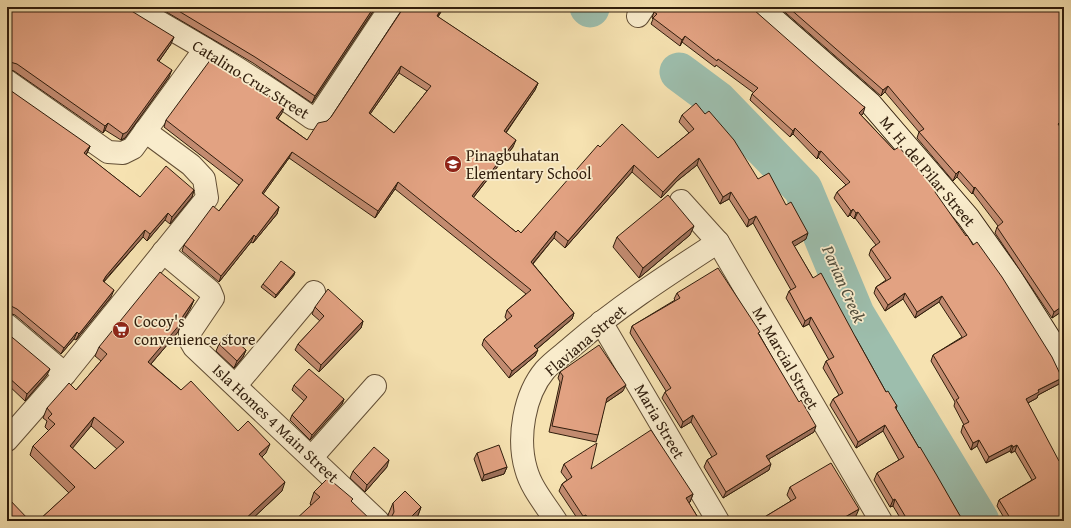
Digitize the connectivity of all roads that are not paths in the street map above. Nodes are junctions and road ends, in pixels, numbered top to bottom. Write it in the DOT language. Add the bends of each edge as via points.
graph roads {
  1 [pos="133,7"];
  2 [pos="391,7"];
  3 [pos="760,7"];
  4 [pos="205,49"];
  5 [pos="7,81"];
  6 [pos="145,131"];
  7 [pos="681,201"];
  8 [pos="718,242"];
  9 [pos="163,252"];
  10 [pos="314,292"];
  11 [pos="601,322"];
  12 [pos="7,325"];
  13 [pos="1064,361"];
  14 [pos="65,374"];
  15 [pos="236,385"];
  16 [pos="375,386"];
  17 [pos="7,440"];
  18 [pos="312,457"];
  19 [pos="378,521"];
  20 [pos="556,521"];
  21 [pos="718,521"];
  22 [pos="882,521"];
  1 -- 4 [label="street, Catalino Cruz Street"];
  2 -- 4 [label="street, Catalino Cruz Street" via="316,118 312,118"];
  3 -- 13 [label="street, M. H. del Pilar Street" via="870,103 968,217 1010,276"];
  4 -- 6 [label="street"];
  5 -- 6 [label="street" via="108,152 123,153 133,148"];
  6 -- 9 [label="street" via="191,165 204,178 206,185 207,198 204,203"];
  7 -- 8 [label="street, M. Marcial Street"];
  8 -- 11 [label="street, Flaviana Street"];
  8 -- 22 [label="street, M. Marcial Street"];
  9 -- 14 [label="street"];
  9 -- 15 [label="street, Isla Homes 4 Main Street" via="212,293 213,298 190,332 190,340 194,347"];
  10 -- 15 [label="street"];
  11 -- 20 [label="street, Flaviana Street" via="545,370 528,404 523,424 522,447 526,468 533,488"];
  11 -- 21 [label="street, Maria Street"];
  12 -- 14 [label="street"];
  14 -- 17 [label="street"];
  15 -- 18 [label="street, Isla Homes 4 Main Street"];
  16 -- 18 [label="street"];
  18 -- 19 [label="street, Isla Homes 4 Main Street"];
}
